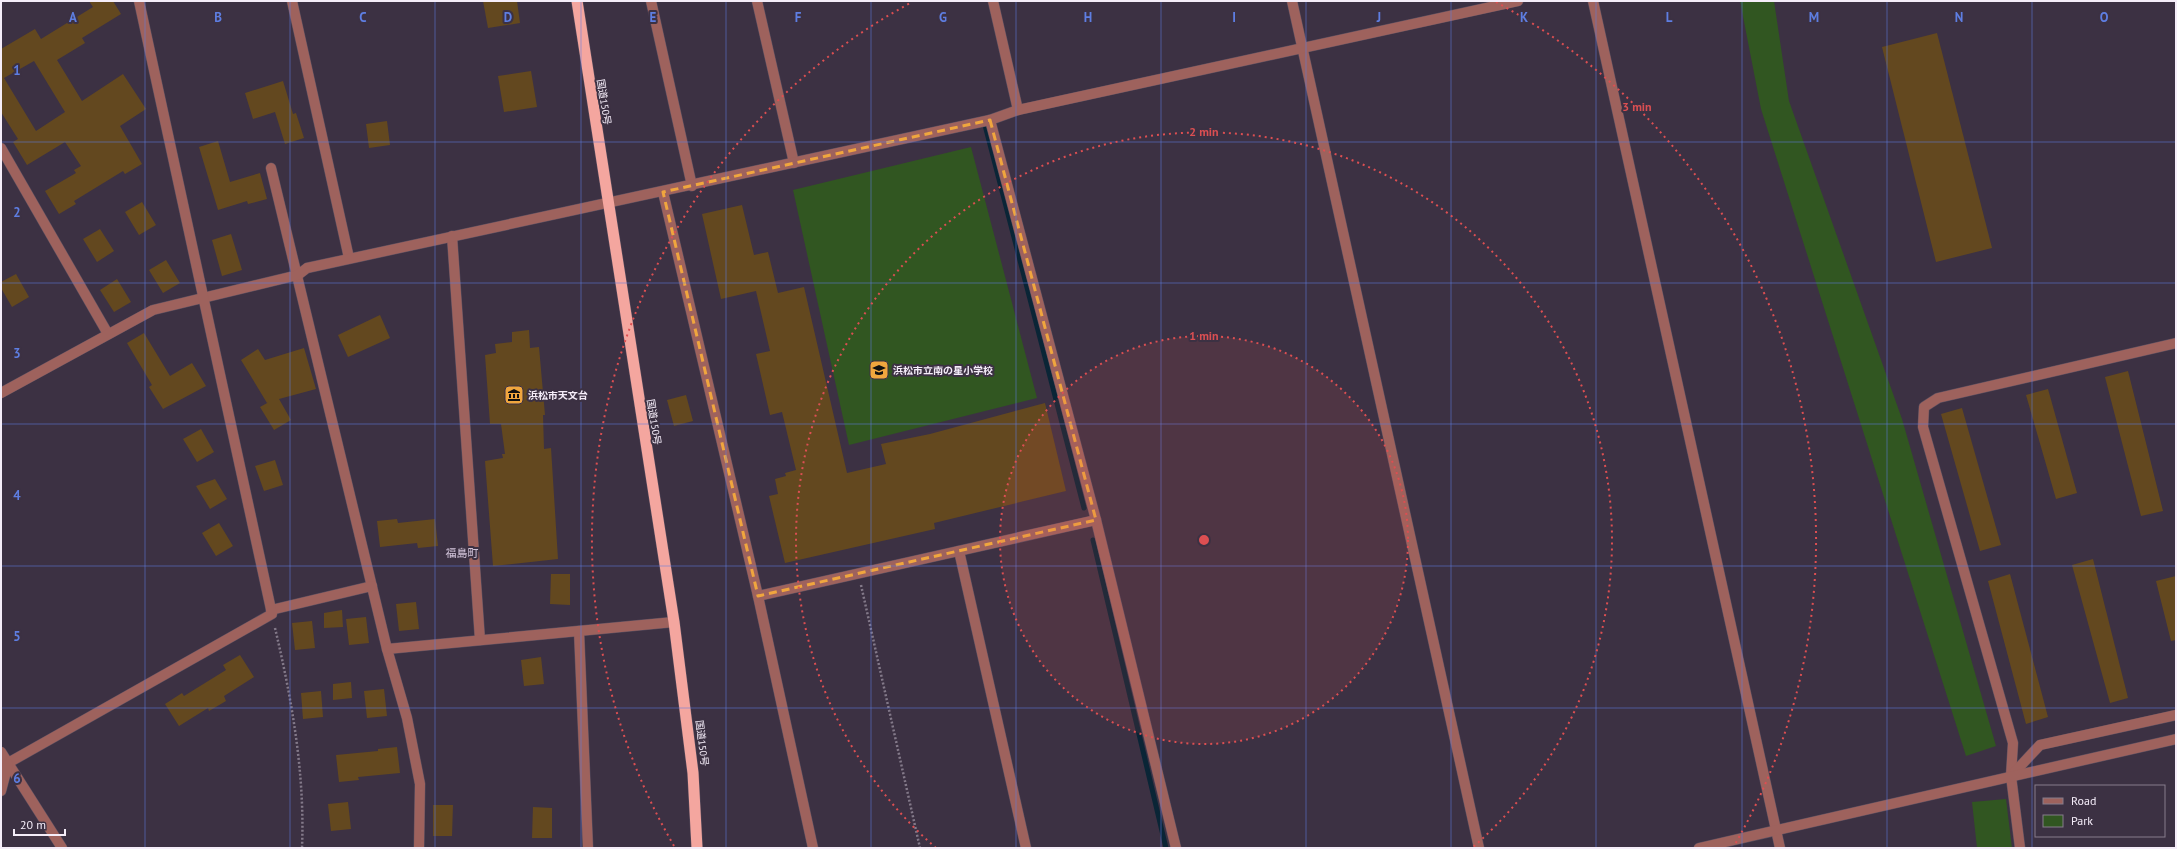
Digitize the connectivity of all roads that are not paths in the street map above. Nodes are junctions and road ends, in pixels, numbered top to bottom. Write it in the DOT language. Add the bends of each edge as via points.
graph roads {
  1 [pos="139,1"];
  2 [pos="292,1"];
  3 [pos="577,1"];
  4 [pos="651,1"];
  5 [pos="757,1"];
  6 [pos="993,1"];
  7 [pos="1292,1"];
  8 [pos="1518,1"];
  9 [pos="1594,1"];
  10 [pos="1302,49"];
  11 [pos="1018,110"];
  12 [pos="990,120"];
  13 [pos="1,148"];
  14 [pos="794,163"];
  15 [pos="271,168"];
  16 [pos="692,186"];
  17 [pos="663,192"];
  18 [pos="607,203"];
  19 [pos="452,236"];
  20 [pos="349,258"];
  21 [pos="298,275"];
  22 [pos="204,299"];
  23 [pos="108,334"];
  24 [pos="2176,344"];
  25 [pos="1,393"];
  26 [pos="1096,520"];
  27 [pos="959,551"];
  28 [pos="372,586"];
  29 [pos="758,596"];
  30 [pos="272,612"];
  31 [pos="674,622"];
  32 [pos="579,631"];
  33 [pos="480,640"];
  34 [pos="387,649"];
  35 [pos="2176,715"];
  36 [pos="2176,739"];
  37 [pos="1,752"];
  38 [pos="4,766"];
  39 [pos="2011,776"];
  40 [pos="1,791"];
  41 [pos="1776,830"];
  42 [pos="62,848"];
  43 [pos="419,848"];
  44 [pos="588,848"];
  45 [pos="697,848"];
  46 [pos="813,848"];
  47 [pos="1026,848"];
  48 [pos="1176,848"];
  49 [pos="1479,848"];
  50 [pos="1699,848"];
  51 [pos="1780,848"];
  52 [pos="2020,848"];
  1 -- 22 [label="street"];
  2 -- 20 [label="street"];
  3 -- 18 [label="highway, 国道150号"];
  4 -- 16 [label="street"];
  5 -- 14 [label="street"];
  6 -- 11 [label="street"];
  7 -- 10 [label="street"];
  8 -- 10 [label="street"];
  9 -- 41 [label="street"];
  10 -- 11 [label="street"];
  10 -- 49 [label="street"];
  11 -- 12 [label="street"];
  12 -- 14 [label="street"];
  12 -- 26 [label="street"];
  13 -- 23 [label="street"];
  14 -- 16 [label="street"];
  15 -- 21 [label="street"];
  16 -- 17 [label="street"];
  17 -- 18 [label="street"];
  17 -- 29 [label="street"];
  18 -- 19 [label="street"];
  18 -- 31 [label="highway, 国道150号"];
  19 -- 20 [label="street"];
  19 -- 33 [label="street"];
  20 -- 21 [label="street" via="307,268"];
  21 -- 22 [label="street"];
  21 -- 28 [label="street"];
  22 -- 23 [label="street" via="153,310"];
  22 -- 30 [label="street"];
  23 -- 25 [label="street"];
  24 -- 39 [label="street" via="1938,398 1924,407 1923,427 2013,743"];
  26 -- 27 [label="street"];
  26 -- 48 [label="street"];
  27 -- 29 [label="street"];
  27 -- 47 [label="street"];
  28 -- 30 [label="street"];
  28 -- 34 [label="street"];
  29 -- 46 [label="street"];
  30 -- 38 [label="street"];
  31 -- 32 [label="street"];
  31 -- 45 [label="highway, 国道150号" via="694,773"];
  32 -- 33 [label="street"];
  32 -- 44 [label="street"];
  33 -- 34 [label="street"];
  34 -- 43 [label="street" via="407,718 420,784"];
  35 -- 39 [label="street" via="2040,745"];
  36 -- 39 [label="street"];
  37 -- 38 [label="street"];
  38 -- 40 [label="street"];
  38 -- 42 [label="street"];
  39 -- 41 [label="street"];
  39 -- 52 [label="street"];
  41 -- 50 [label="street"];
  41 -- 51 [label="street"];
}
